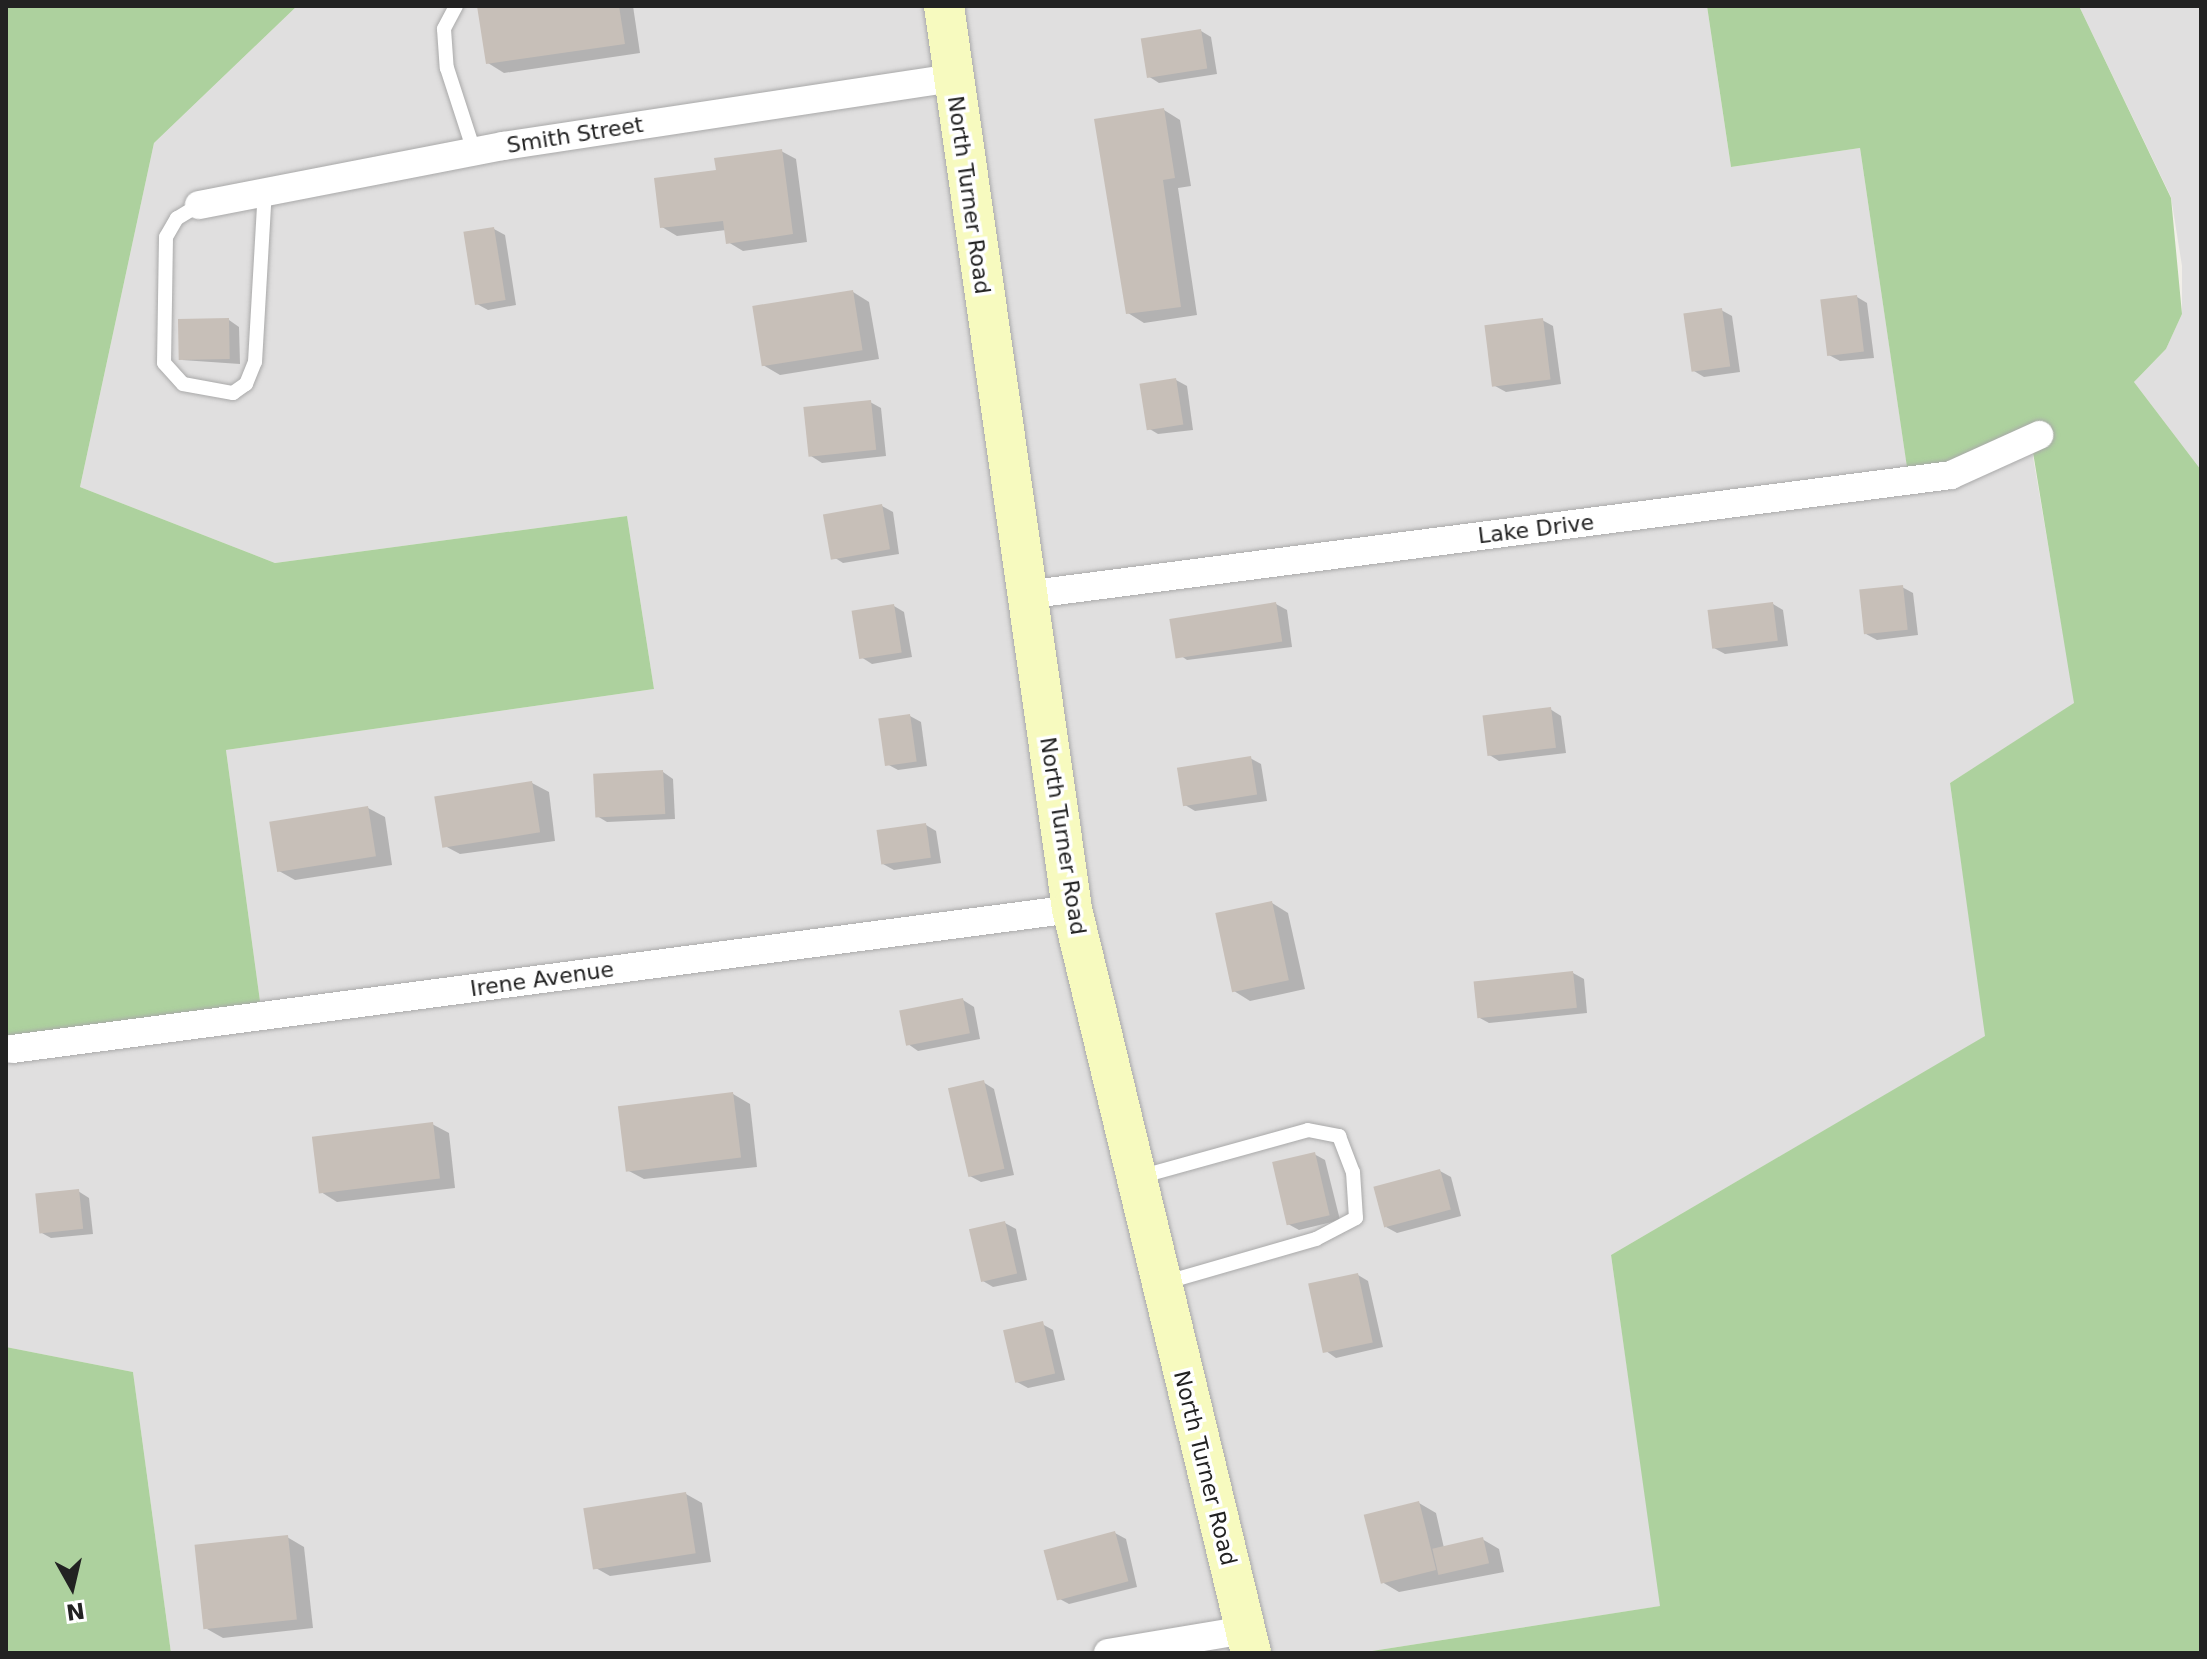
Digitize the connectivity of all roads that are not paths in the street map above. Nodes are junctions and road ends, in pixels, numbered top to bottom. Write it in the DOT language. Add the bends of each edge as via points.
graph roads {
  1 [pos="456,6"];
  2 [pos="944,6"];
  3 [pos="953,78"];
  4 [pos="474,151"];
  5 [pos="265,191"];
  6 [pos="199,205"];
  7 [pos="2039,435"];
  8 [pos="1025,595"];
  9 [pos="1072,909"];
  10 [pos="12,1049"];
  11 [pos="1133,1178"];
  12 [pos="1159,1284"];
  13 [pos="1248,1642"];
  14 [pos="1108,1653"];
  1 -- 4 [label="lane" via="444,29 447,68"];
  2 -- 3 [label="street, North Turner Road"];
  3 -- 4 [label="street, Smith Street"];
  3 -- 8 [label="street, North Turner Road"];
  4 -- 5 [label="street, Smith Street"];
  5 -- 6 [label="street, Smith Street"];
  5 -- 6 [label="lane" via="255,362 246,384 233,393 183,384 164,363 166,237 177,218"];
  7 -- 8 [label="street, Lake Drive" via="1951,475"];
  8 -- 9 [label="street, North Turner Road"];
  9 -- 10 [label="street, Irene Avenue"];
  9 -- 11 [label="street, North Turner Road"];
  11 -- 12 [label="street, North Turner Road"];
  11 -- 12 [label="lane" via="1204,1165 1308,1130 1339,1136 1353,1172 1356,1218 1316,1239"];
  12 -- 13 [label="street, North Turner Road"];
  13 -- 14 [label="street"];
}
